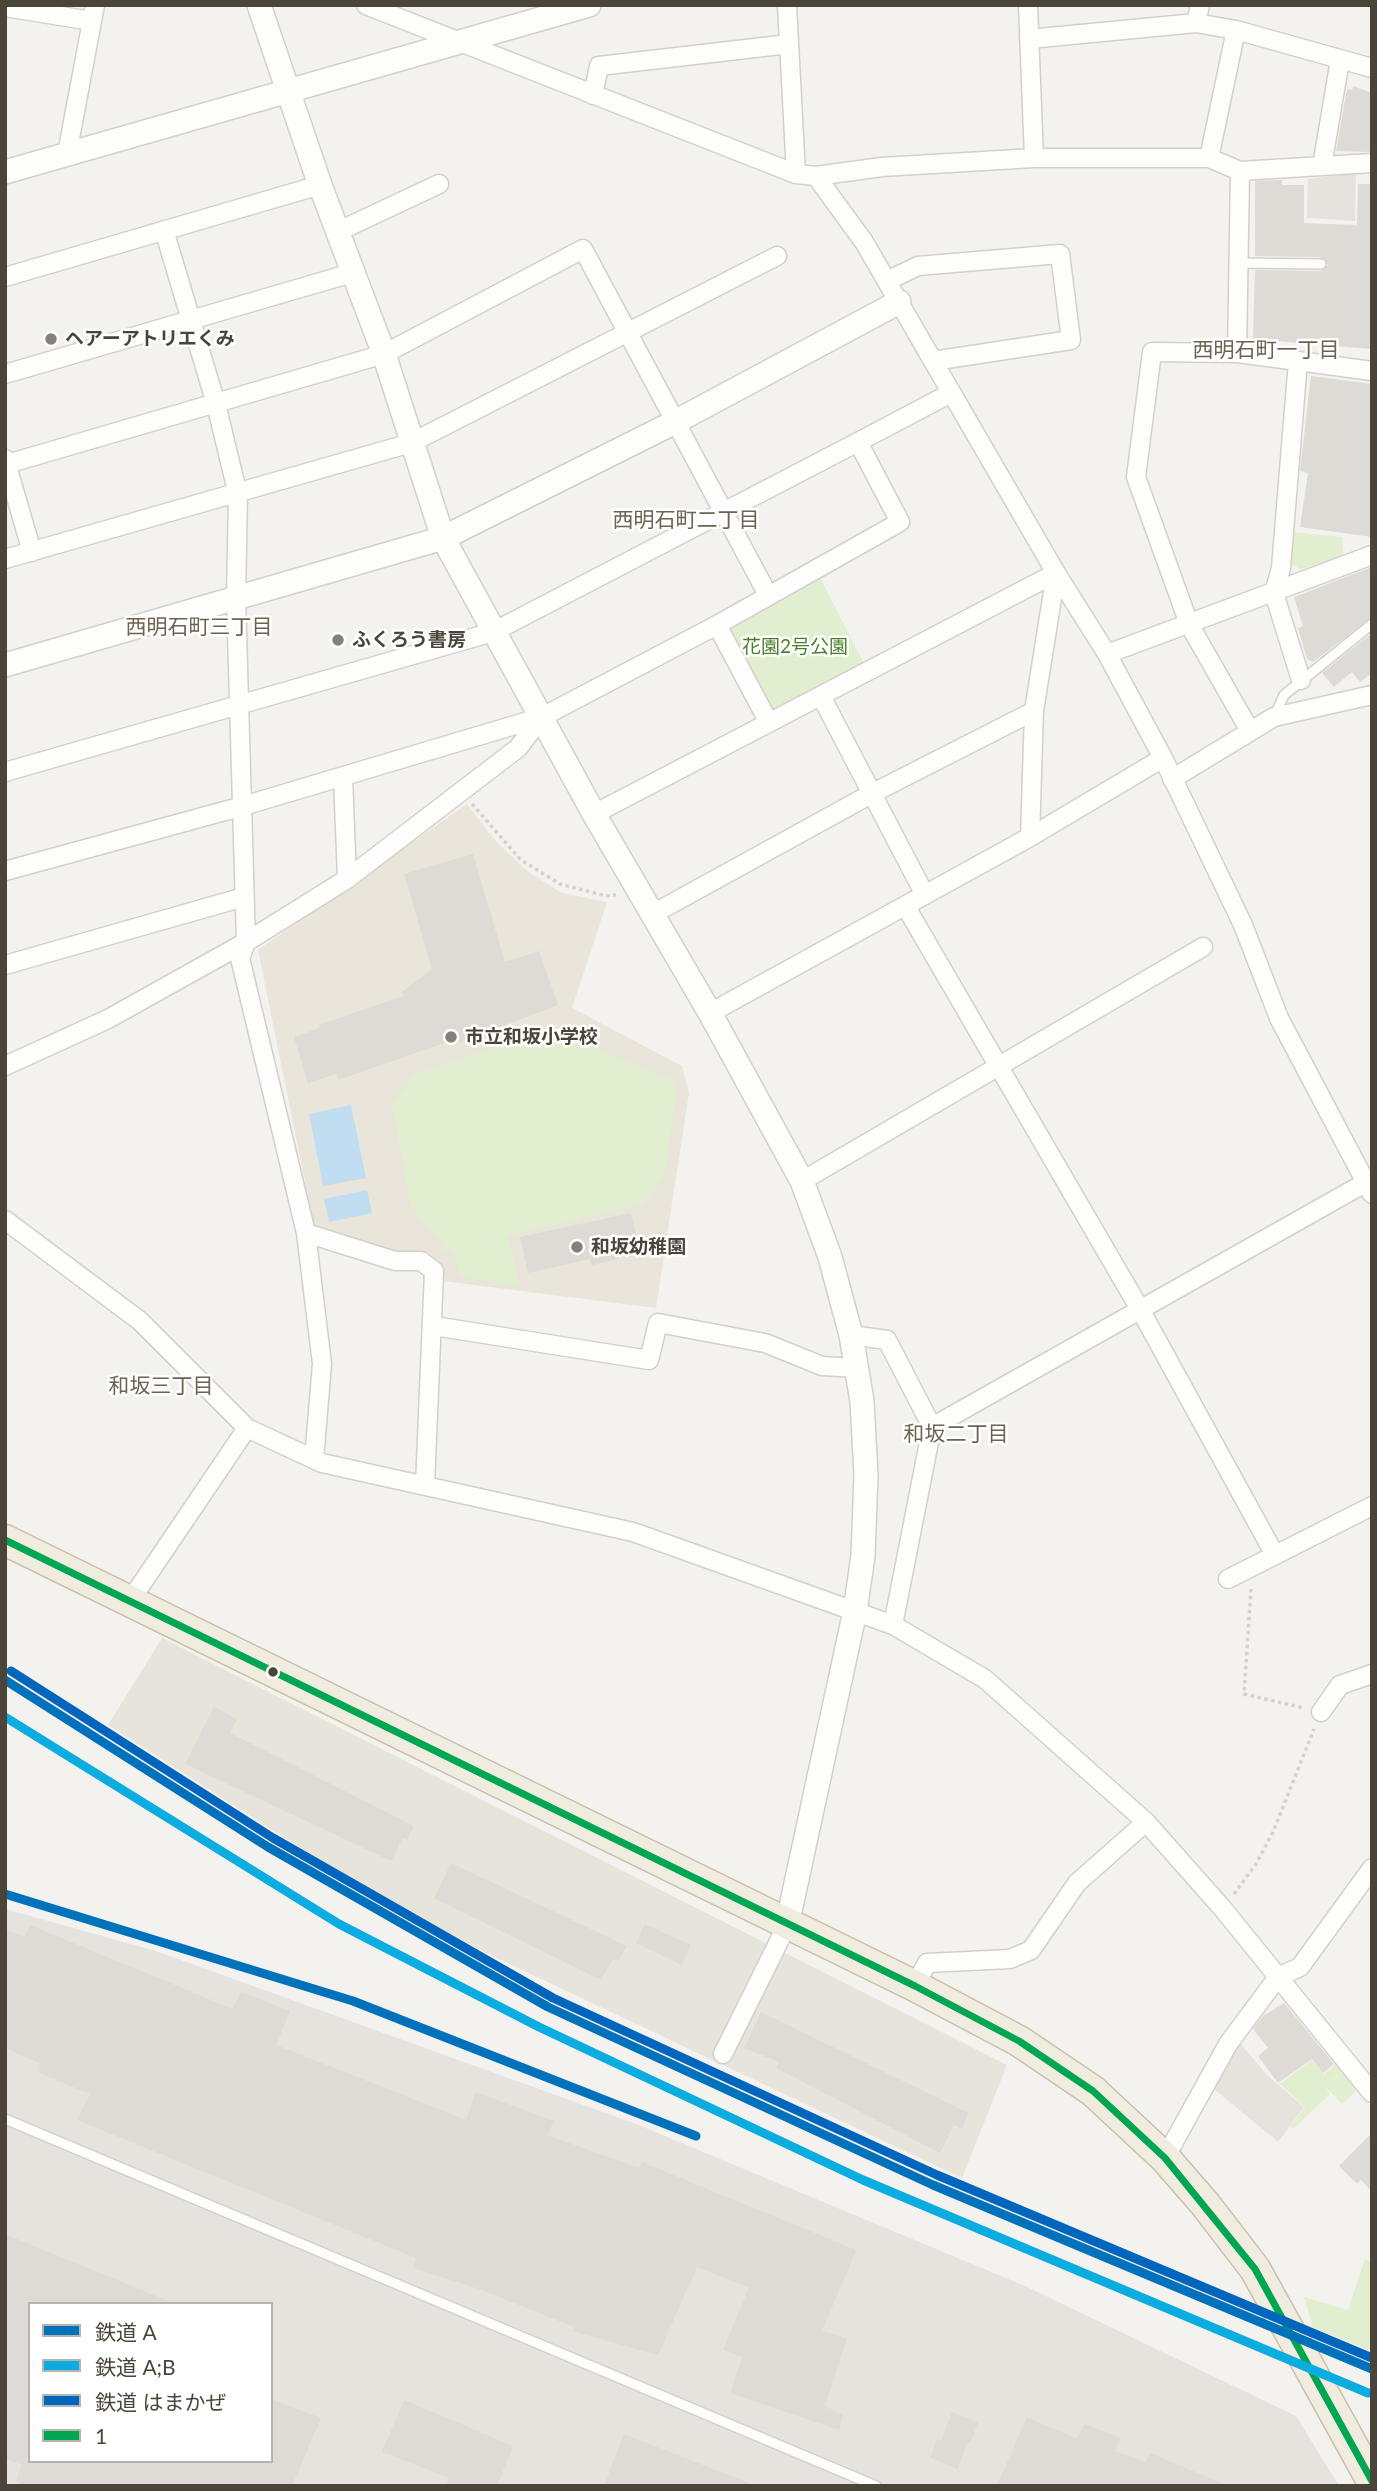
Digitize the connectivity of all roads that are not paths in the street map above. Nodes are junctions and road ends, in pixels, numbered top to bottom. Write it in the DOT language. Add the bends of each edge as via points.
graph roads {
  1 [pos="259,5"];
  2 [pos="366,5"];
  3 [pos="589,5"];
  4 [pos="787,5"];
  5 [pos="1028,5"];
  6 [pos="5,7"];
  7 [pos="548,10"];
  8 [pos="94,13"];
  9 [pos="1198,14"];
  10 [pos="1236,30"];
  11 [pos="1029,39"];
  12 [pos="460,43"];
  13 [pos="789,44"];
  14 [pos="1340,60"];
  15 [pos="1372,68"];
  16 [pos="289,90"];
  17 [pos="593,95"];
  18 [pos="67,154"];
  19 [pos="1034,158"];
  20 [pos="1209,158"];
  21 [pos="1372,163"];
  22 [pos="1322,166"];
  23 [pos="1240,171"];
  24 [pos="5,172"];
  25 [pos="796,174"];
  26 [pos="816,176"];
  27 [pos="439,184"];
  28 [pos="320,185"];
  29 [pos="164,230"];
  30 [pos="337,232"];
  31 [pos="777,256"];
  32 [pos="1238,263"];
  33 [pos="1321,264"];
  34 [pos="352,273"];
  35 [pos="5,277"];
  36 [pos="887,281"];
  37 [pos="899,302"];
  38 [pos="189,320"];
  39 [pos="629,332"];
  40 [pos="1237,353"];
  41 [pos="384,354"];
  42 [pos="933,361"];
  43 [pos="1297,361"];
  44 [pos="1372,371"];
  45 [pos="5,374"];
  46 [pos="951,393"];
  47 [pos="216,404"];
  48 [pos="677,421"];
  49 [pos="858,442"];
  50 [pos="411,443"];
  51 [pos="6,462"];
  52 [pos="238,495"];
  53 [pos="726,513"];
  54 [pos="443,538"];
  55 [pos="32,552"];
  56 [pos="1372,555"];
  57 [pos="5,559"];
  58 [pos="1056,573"];
  59 [pos="1274,593"];
  60 [pos="768,595"];
  61 [pos="236,598"];
  62 [pos="1189,624"];
  63 [pos="1372,624"];
  64 [pos="717,625"];
  65 [pos="493,632"];
  66 [pos="1107,654"];
  67 [pos="5,665"];
  68 [pos="1301,680"];
  69 [pos="1372,695"];
  70 [pos="821,696"];
  71 [pos="242,705"];
  72 [pos="1034,711"];
  73 [pos="1274,717"];
  74 [pos="542,718"];
  75 [pos="769,723"];
  76 [pos="1250,732"];
  77 [pos="1164,758"];
  78 [pos="5,772"];
  79 [pos="343,776"];
  80 [pos="1172,779"];
  81 [pos="871,794"];
  82 [pos="243,806"];
  83 [pos="594,814"];
  84 [pos="1030,837"];
  85 [pos="5,871"];
  86 [pos="347,879"];
  87 [pos="925,895"];
  88 [pos="244,897"];
  89 [pos="906,907"];
  90 [pos="651,915"];
  91 [pos="246,942"];
  92 [pos="1203,947"];
  93 [pos="5,965"];
  94 [pos="710,1013"];
  95 [pos="5,1066"];
  96 [pos="1000,1066"];
  97 [pos="802,1181"];
  98 [pos="1368,1188"];
  99 [pos="5,1220"];
  100 [pos="306,1233"];
  101 [pos="1141,1311"];
  102 [pos="434,1326"];
  103 [pos="851,1335"];
  104 [pos="857,1368"];
  105 [pos="247,1427"];
  106 [pos="932,1427"];
  107 [pos="314,1459"];
  108 [pos="425,1486"];
  109 [pos="1372,1506"];
  110 [pos="5,1540"];
  111 [pos="1275,1555"];
  112 [pos="1228,1579"];
  113 [pos="130,1601"];
  114 [pos="855,1611"];
  115 [pos="893,1625"];
  116 [pos="1372,1674"];
  117 [pos="1321,1712"];
  118 [pos="1146,1822"];
  119 [pos="1372,1868"];
  120 [pos="787,1925"];
  121 [pos="1278,1977"];
  122 [pos="915,1986"];
  123 [pos="723,2054"];
  124 [pos="1372,2093"];
  125 [pos="5,2119"];
  126 [pos="1165,2158"];
  127 [pos="1372,2481"];
  128 [pos="876,2486"];
  1 -- 16 [label="street"];
  2 -- 12 [label="street"];
  3 -- 7 [label="street"];
  4 -- 13 [label="street"];
  5 -- 11 [label="street"];
  6 -- 8 [label="street"];
  7 -- 12 [label="street"];
  8 -- 18 [label="street"];
  9 -- 10 [label="street"];
  9 -- 11 [label="street"];
  10 -- 14 [label="street"];
  10 -- 20 [label="street"];
  11 -- 19 [label="street"];
  12 -- 16 [label="street"];
  12 -- 17 [label="street"];
  13 -- 17 [label="street" via="599,66"];
  13 -- 25 [label="street"];
  14 -- 15 [label="street"];
  14 -- 22 [label="street"];
  16 -- 18 [label="street"];
  16 -- 28 [label="street"];
  17 -- 25 [label="street"];
  18 -- 24 [label="street"];
  19 -- 20 [label="street"];
  19 -- 26 [label="street"];
  20 -- 23 [label="street"];
  21 -- 22 [label="street"];
  22 -- 23 [label="street"];
  23 -- 32 [label="street"];
  25 -- 26 [label="street"];
  26 -- 36 [label="street"];
  27 -- 30 [label="street"];
  28 -- 29 [label="street"];
  28 -- 30 [label="street"];
  29 -- 35 [label="street"];
  29 -- 38 [label="street"];
  30 -- 34 [label="street"];
  31 -- 39 [label="street"];
  32 -- 33 [label="lane"];
  32 -- 40 [label="street"];
  34 -- 38 [label="street"];
  34 -- 41 [label="street"];
  36 -- 37 [label="street"];
  36 -- 42 [label="street" via="918,266 1060,254 1071,340"];
  37 -- 42 [label="street"];
  37 -- 48 [label="street"];
  38 -- 45 [label="street"];
  38 -- 47 [label="street"];
  39 -- 41 [label="street" via="583,249"];
  39 -- 48 [label="street"];
  39 -- 50 [label="street"];
  40 -- 43 [label="street"];
  40 -- 62 [label="street" via="1152,352 1136,477"];
  41 -- 47 [label="street"];
  41 -- 50 [label="street"];
  42 -- 46 [label="street"];
  43 -- 44 [label="street"];
  43 -- 59 [label="street" via="1280,568"];
  46 -- 49 [label="street"];
  46 -- 58 [label="street"];
  47 -- 51 [label="street"];
  47 -- 52 [label="street"];
  48 -- 53 [label="street"];
  48 -- 54 [label="street"];
  49 -- 53 [label="street"];
  49 -- 60 [label="street" via="900,522"];
  50 -- 52 [label="street"];
  50 -- 54 [label="street"];
  51 -- 55 [label="street"];
  52 -- 55 [label="street"];
  52 -- 61 [label="street"];
  53 -- 60 [label="street"];
  53 -- 65 [label="street"];
  54 -- 61 [label="street"];
  54 -- 65 [label="street"];
  55 -- 57 [label="street"];
  56 -- 59 [label="street"];
  58 -- 66 [label="street"];
  58 -- 70 [label="street"];
  58 -- 72 [label="street"];
  59 -- 62 [label="street"];
  59 -- 68 [label="street"];
  60 -- 64 [label="street"];
  61 -- 67 [label="street"];
  61 -- 71 [label="street"];
  62 -- 66 [label="street"];
  62 -- 76 [label="street"];
  63 -- 68 [label="lane"];
  64 -- 74 [label="street"];
  64 -- 75 [label="street"];
  65 -- 71 [label="street"];
  65 -- 74 [label="street"];
  66 -- 77 [label="street"];
  68 -- 73 [label="lane" via="1284,695"];
  69 -- 73 [label="street"];
  70 -- 75 [label="street"];
  70 -- 81 [label="street"];
  71 -- 78 [label="street"];
  71 -- 82 [label="street"];
  72 -- 81 [label="street"];
  72 -- 84 [label="street"];
  73 -- 76 [label="street"];
  74 -- 79 [label="street"];
  74 -- 83 [label="street"];
  74 -- 86 [label="street" via="517,748"];
  75 -- 83 [label="street"];
  76 -- 80 [label="street"];
  77 -- 80 [label="street"];
  77 -- 84 [label="street"];
  79 -- 82 [label="street"];
  79 -- 86 [label="street"];
  80 -- 98 [label="street" via="1243,925 1279,1018"];
  81 -- 87 [label="street"];
  81 -- 90 [label="street"];
  82 -- 85 [label="street"];
  82 -- 88 [label="street"];
  83 -- 90 [label="street"];
  84 -- 87 [label="street"];
  86 -- 91 [label="street"];
  87 -- 89 [label="street"];
  88 -- 91 [label="street"];
  88 -- 93 [label="street"];
  89 -- 94 [label="street"];
  89 -- 96 [label="street"];
  90 -- 94 [label="street"];
  91 -- 95 [label="street" via="108,1019"];
  91 -- 100 [label="street" via="240,958"];
  92 -- 96 [label="street"];
  94 -- 97 [label="street"];
  96 -- 97 [label="street"];
  96 -- 101 [label="street"];
  97 -- 103 [label="street" via="830,1256"];
  98 -- 101 [label="street"];
  99 -- 105 [label="street" via="140,1321"];
  100 -- 102 [label="street" via="395,1261 421,1261 434,1271"];
  100 -- 107 [label="street" via="322,1364"];
  101 -- 106 [label="street"];
  101 -- 111 [label="street"];
  102 -- 104 [label="street" via="649,1360 658,1323 765,1343 822,1366"];
  102 -- 108 [label="street"];
  103 -- 104 [label="street"];
  103 -- 106 [label="street" via="887,1340"];
  104 -- 114 [label="street" via="866,1475 863,1556"];
  105 -- 107 [label="street"];
  105 -- 113 [label="street"];
  106 -- 115 [label="street"];
  107 -- 108 [label="street"];
  108 -- 114 [label="street" via="633,1532"];
  109 -- 111 [label="street"];
  110 -- 113 [label="highway"];
  111 -- 112 [label="street"];
  113 -- 120 [label="highway"];
  114 -- 115 [label="street"];
  114 -- 120 [label="street"];
  115 -- 118 [label="street" via="985,1679"];
  116 -- 117 [label="street" via="1340,1685"];
  118 -- 121 [label="street"];
  118 -- 122 [label="street" via="1077,1882 1031,1950 1010,1959 927,1962"];
  119 -- 121 [label="street" via="1300,1967"];
  120 -- 122 [label="highway"];
  120 -- 123 [label="street"];
  121 -- 124 [label="street"];
  121 -- 126 [label="street" via="1228,2044"];
  122 -- 126 [label="highway" via="1019,2041 1093,2091"];
  125 -- 128 [label="lane"];
  126 -- 127 [label="highway" via="1255,2269"];
}
